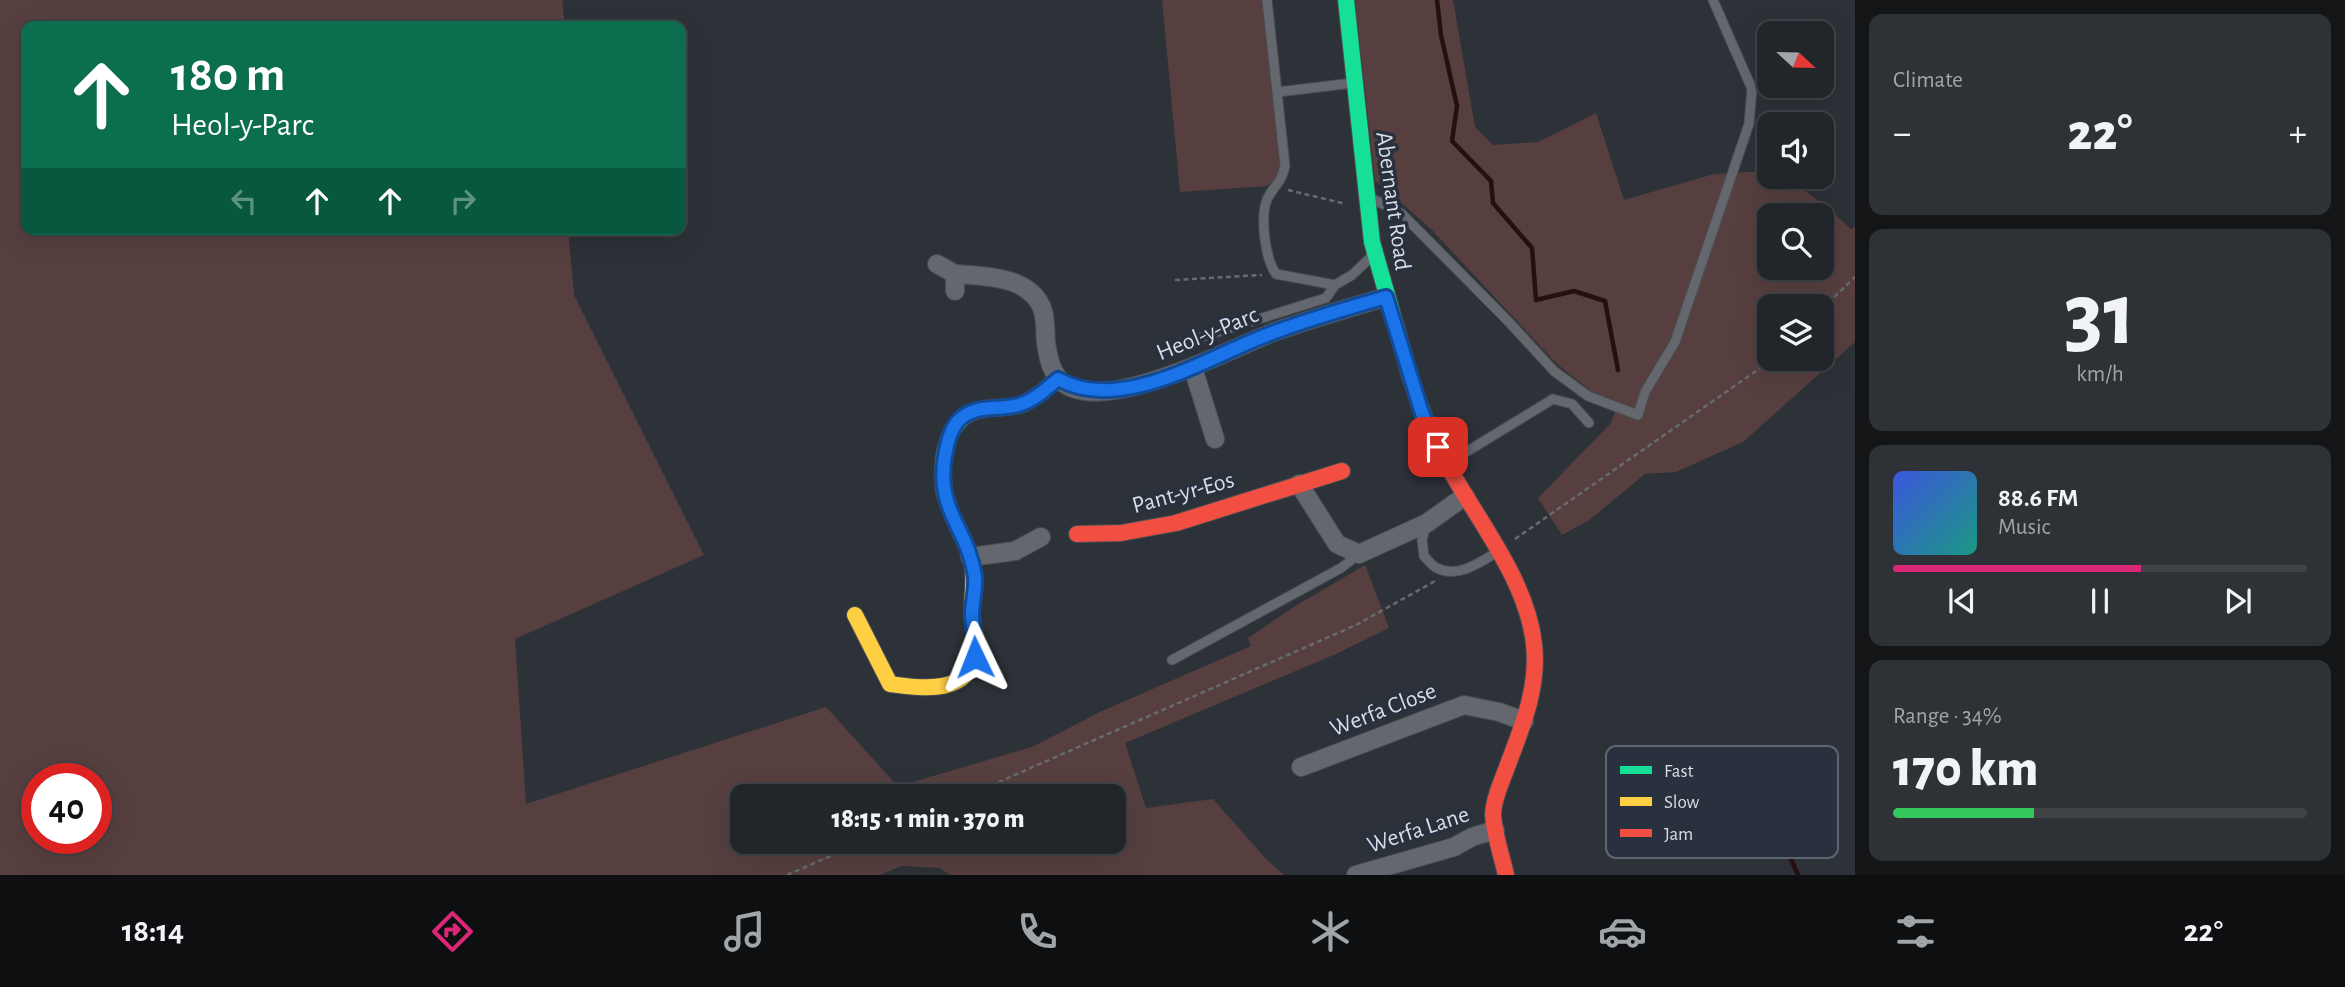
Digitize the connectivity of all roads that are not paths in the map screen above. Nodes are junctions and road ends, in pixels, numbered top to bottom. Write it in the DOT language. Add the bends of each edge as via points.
graph roads {
  1 [pos="1267,0"];
  2 [pos="1346,0"];
  3 [pos="1713,0"];
  4 [pos="1356,82"];
  5 [pos="1278,92"];
  6 [pos="1369,197"];
  7 [pos="1375,254"];
  8 [pos="937,264"];
  9 [pos="1335,285"];
  10 [pos="1386,297"];
  11 [pos="1176,345"];
  12 [pos="1193,368"];
  13 [pos="1058,379"];
  14 [pos="1589,423"];
  15 [pos="1214,439"];
  16 [pos="1446,464"];
  17 [pos="1342,471"];
  18 [pos="1300,484"];
  19 [pos="1465,496"];
  20 [pos="1427,523"];
  21 [pos="1077,534"];
  22 [pos="1041,537"];
  23 [pos="1498,551"];
  24 [pos="1359,554"];
  25 [pos="970,557"];
  26 [pos="855,615"];
  27 [pos="1172,660"];
  28 [pos="1524,721"];
  29 [pos="1301,767"];
  30 [pos="1495,831"];
  31 [pos="1356,875"];
  32 [pos="1506,875"];
  1 -- 5 [label="lane"];
  2 -- 4 [label="street, Abernant Road"];
  3 -- 6 [label="lane" via="1752,89 1749,124 1675,342 1645,392 1638,415 1588,396 1554,371 1402,214"];
  4 -- 5 [label="lane"];
  4 -- 6 [label="street, Abernant Road"];
  5 -- 9 [label="lane" via="1286,166 1264,211 1268,262 1276,274"];
  6 -- 7 [label="street, Abernant Road"];
  7 -- 9 [label="lane"];
  7 -- 10 [label="street, Abernant Road"];
  8 -- 13 [label="street" via="955,282 993,277 1018,284 1036,297 1043,312 1050,363"];
  9 -- 11 [label="lane" via="1326,298"];
  10 -- 12 [label="street, Heol-y-Parc" via="1276,331"];
  10 -- 16 [label="street, Abernant Road" via="1422,413"];
  12 -- 13 [label="street, Heol-y-Parc" via="1097,392"];
  12 -- 15 [label="street"];
  13 -- 25 [label="street" via="1017,406 979,408 958,421 947,441 942,471 945,501"];
  14 -- 16 [label="lane" via="1572,404 1553,399"];
  16 -- 19 [label="street, Abernant Road"];
  17 -- 18 [label="street, Pant-yr-Eos"];
  18 -- 21 [label="street, Pant-yr-Eos" via="1176,523 1121,533"];
  18 -- 24 [label="street" via="1337,544"];
  19 -- 20 [label="street"];
  19 -- 23 [label="street, Abernant Road"];
  20 -- 23 [label="lane" via="1424,556 1437,569 1453,572 1474,567"];
  20 -- 24 [label="street"];
  22 -- 25 [label="street" via="1015,551"];
  23 -- 28 [label="street, Abernant Road" via="1525,603 1534,644 1534,686"];
  24 -- 27 [label="lane"];
  25 -- 26 [label="street" via="975,579 975,657 965,677 946,688 890,684"];
  28 -- 29 [label="street, Werfa Close" via="1464,705"];
  28 -- 30 [label="street, Abernant Road" via="1496,797"];
  30 -- 31 [label="street, Werfa Lane"];
  30 -- 32 [label="street, Abernant Road"];
}
